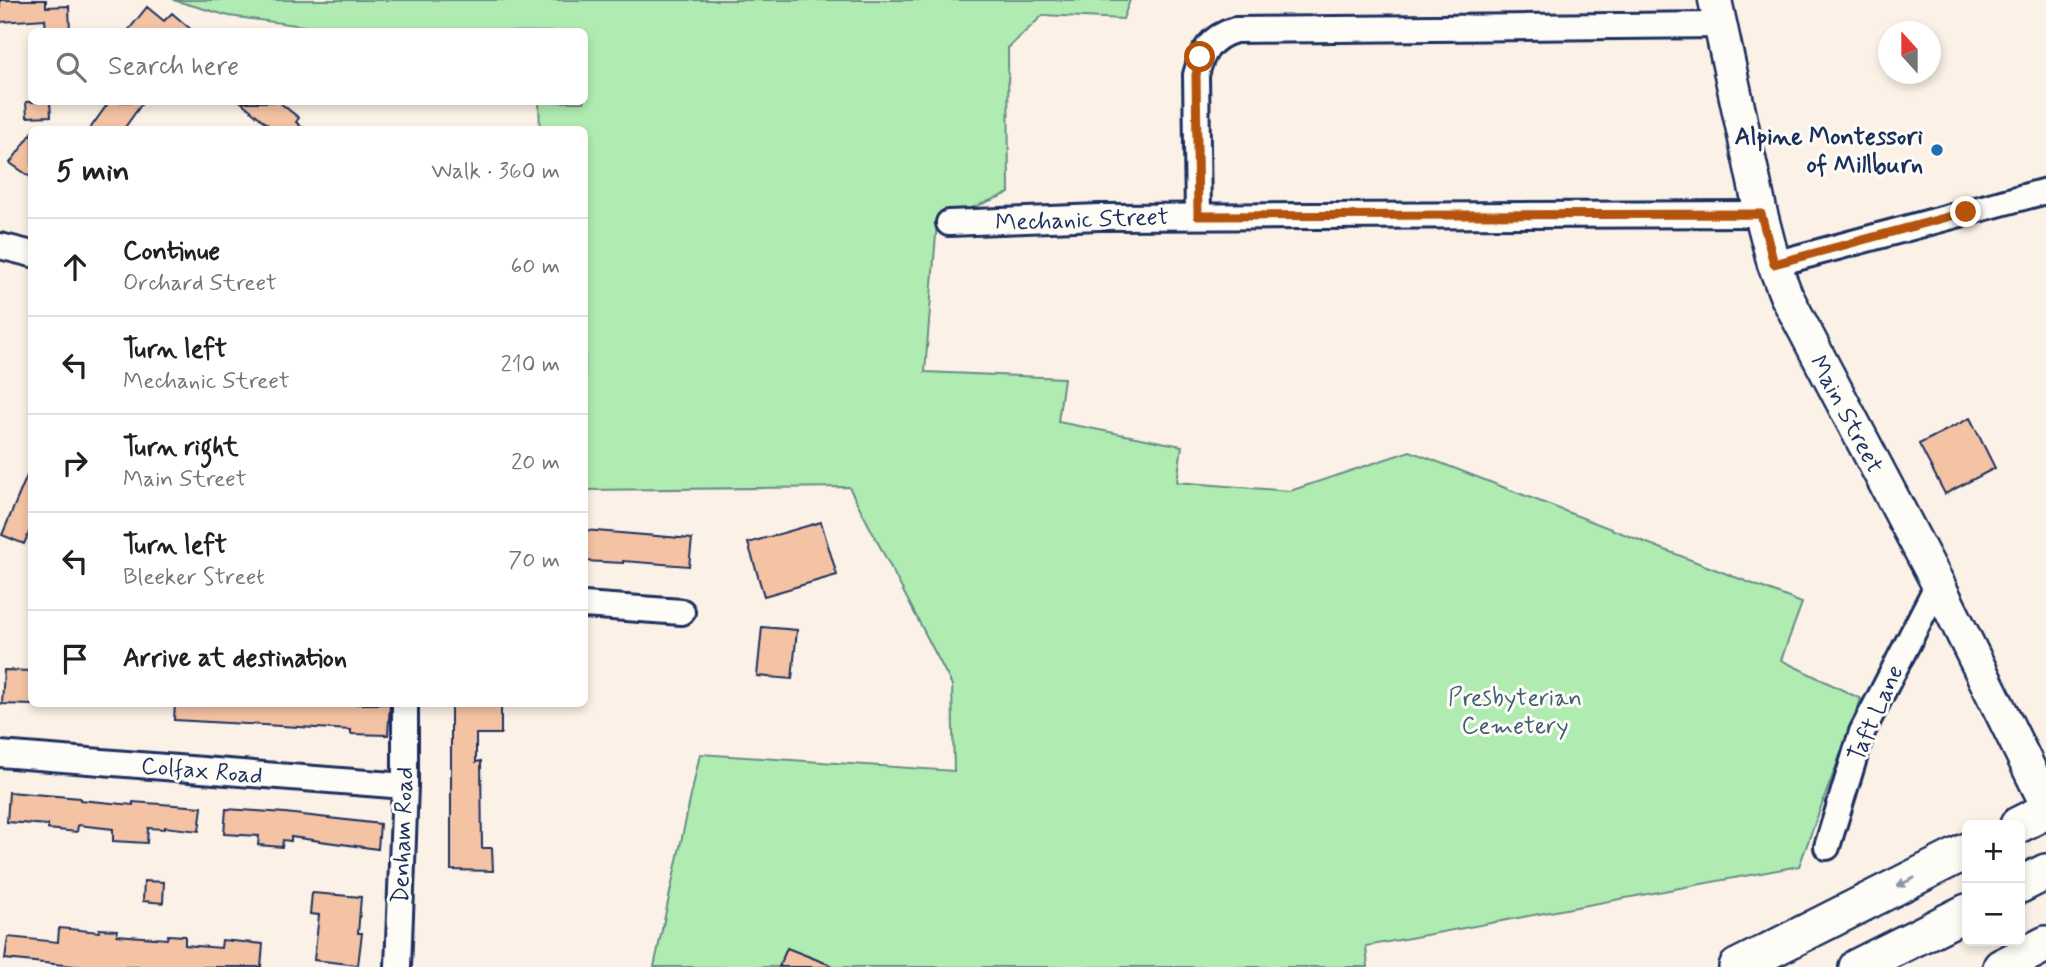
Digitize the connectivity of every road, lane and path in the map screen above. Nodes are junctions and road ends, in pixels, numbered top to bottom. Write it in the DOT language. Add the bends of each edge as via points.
graph roads {
  1 [pos="1718,13"];
  2 [pos="2046,191"];
  3 [pos="1761,214"];
  4 [pos="1198,216"];
  5 [pos="949,223"];
  6 [pos="0,246"];
  7 [pos="28,253"];
  8 [pos="1774,264"];
  9 [pos="1938,584"];
  10 [pos="588,605"];
  11 [pos="682,612"];
  12 [pos="405,707"];
  13 [pos="0,754"];
  14 [pos="405,786"];
  15 [pos="2039,790"];
  16 [pos="2046,811"];
  17 [pos="2025,822"];
  18 [pos="1827,847"];
  19 [pos="1962,854"];
  20 [pos="2046,872"];
  21 [pos="2024,883"];
  22 [pos="1962,914"];
  23 [pos="2046,944"];
  24 [pos="398,967"];
  25 [pos="1737,967"];
  26 [pos="1857,967"];
  27 [pos="2001,967"];
  1 -- 3 [label="main road, Main Street"];
  1 -- 4 [label="street" via="1222,34 1200,57 1196,75"];
  2 -- 8 [label="street"];
  3 -- 4 [label="street, Mechanic Street"];
  3 -- 8 [label="main road, Main Street"];
  4 -- 5 [label="street, Mechanic Street"];
  6 -- 7 [label="street"];
  8 -- 9 [label="main road, Main Street" via="1801,328"];
  9 -- 15 [label="main road, Main Street"];
  9 -- 18 [label="street, Taft Lane" via="1862,732"];
  10 -- 11 [label="street"];
  12 -- 14 [label="street, Denham Road"];
  13 -- 14 [label="street, Colfax Road"];
  14 -- 24 [label="street, Denham Road"];
  16 -- 17 [label="highway"];
  19 -- 25 [label="highway, one-way"];
  20 -- 21 [label="highway"];
  22 -- 26 [label="highway"];
  23 -- 27 [label="highway"];
}
